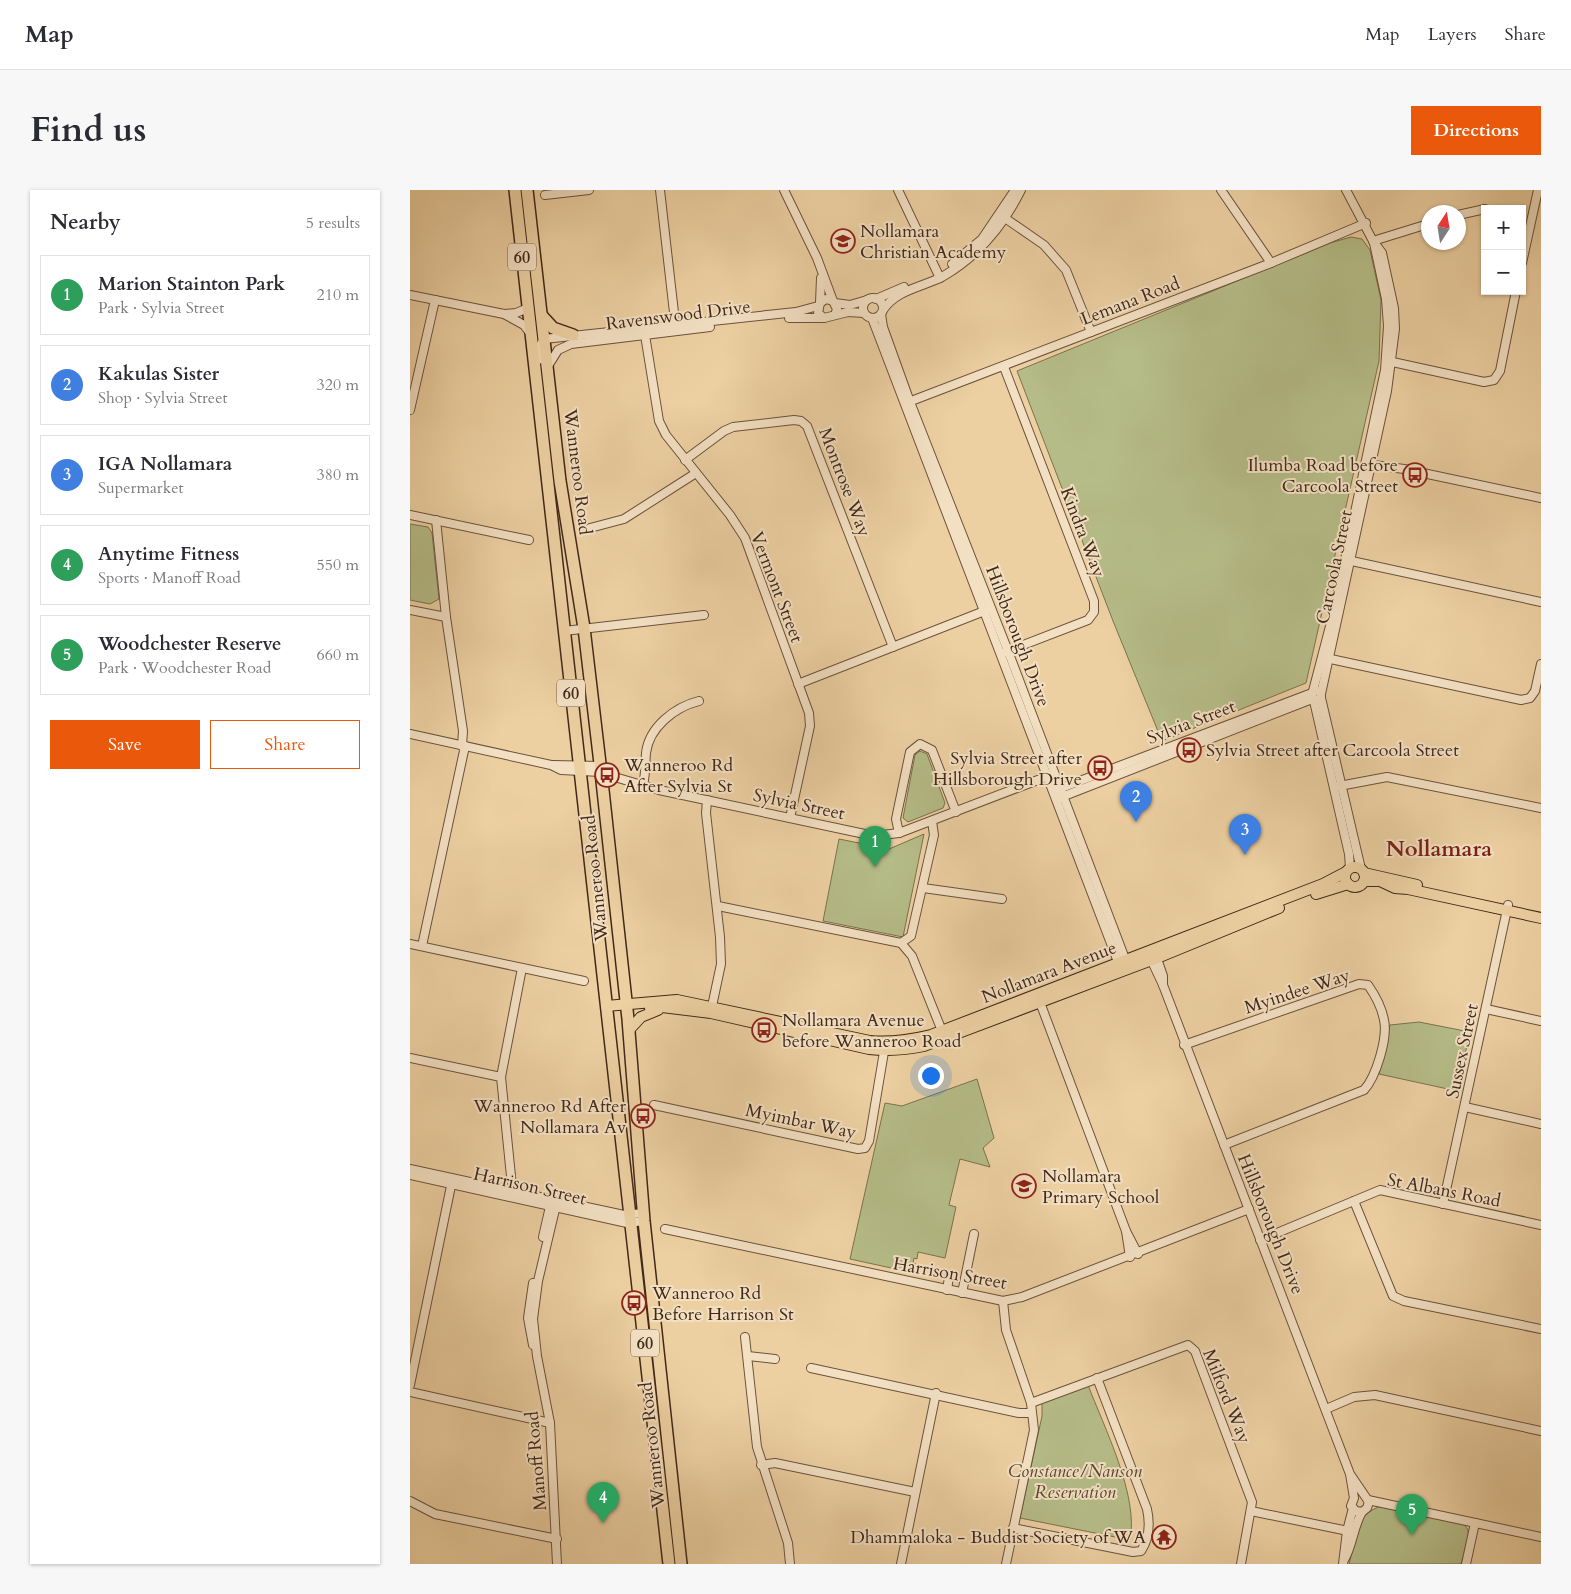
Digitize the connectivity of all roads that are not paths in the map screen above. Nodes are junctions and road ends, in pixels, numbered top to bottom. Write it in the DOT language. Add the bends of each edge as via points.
graph roads {
  1 [pos="515,190"];
  2 [pos="528,190"];
  3 [pos="588,190"];
  4 [pos="660,190"];
  5 [pos="784,190"];
  6 [pos="898,190"];
  7 [pos="1015,190"];
  8 [pos="1021,190"];
  9 [pos="1222,190"];
  10 [pos="1346,190"];
  11 [pos="1538,190"];
  12 [pos="545,195"];
  13 [pos="1481,210"];
  14 [pos="1466,213"];
  15 [pos="1526,215"];
  16 [pos="1003,216"];
  17 [pos="1532,216"];
  18 [pos="1366,223"];
  19 [pos="1421,226"];
  20 [pos="1374,241"];
  21 [pos="1525,250"];
  22 [pos="1271,263"];
  23 [pos="821,271"];
  24 [pos="939,275"];
  25 [pos="410,295"];
  26 [pos="1515,295"];
  27 [pos="876,298"];
  28 [pos="435,300"];
  29 [pos="867,300"];
  30 [pos="834,302"];
  31 [pos="819,304"];
  32 [pos="528,308"];
  33 [pos="864,312"];
  34 [pos="882,312"];
  35 [pos="504,314"];
  36 [pos="541,314"];
  37 [pos="835,315"];
  38 [pos="824,318"];
  39 [pos="872,318"];
  40 [pos="676,328"];
  41 [pos="645,331"];
  42 [pos="1091,332"];
  43 [pos="530,333"];
  44 [pos="573,335"];
  45 [pos="544,339"];
  46 [pos="1389,361"];
  47 [pos="1004,367"];
  48 [pos="547,368"];
  49 [pos="537,389"];
  50 [pos="907,403"];
  51 [pos="410,410"];
  52 [pos="685,460"];
  53 [pos="1368,462"];
  54 [pos="696,473"];
  55 [pos="1541,498"];
  56 [pos="410,515"];
  57 [pos="436,520"];
  58 [pos="590,528"];
  59 [pos="529,540"];
  60 [pos="1348,560"];
  61 [pos="1541,602"];
  62 [pos="410,610"];
  63 [pos="988,610"];
  64 [pos="704,615"];
  65 [pos="446,617"];
  66 [pos="584,628"];
  67 [pos="564,631"];
  68 [pos="893,647"];
  69 [pos="1004,652"];
  70 [pos="1326,658"];
  71 [pos="1541,664"];
  72 [pos="798,684"];
  73 [pos="1316,696"];
  74 [pos="699,701"];
  75 [pos="410,734"];
  76 [pos="464,746"];
  77 [pos="579,769"];
  78 [pos="600,769"];
  79 [pos="1051,775"];
  80 [pos="618,778"];
  81 [pos="643,785"];
  82 [pos="1337,786"];
  83 [pos="1058,794"];
  84 [pos="708,800"];
  85 [pos="1541,808"];
  86 [pos="956,812"];
  87 [pos="790,818"];
  88 [pos="932,821"];
  89 [pos="899,833"];
  90 [pos="1357,872"];
  91 [pos="1348,884"];
  92 [pos="923,888"];
  93 [pos="1002,899"];
  94 [pos="1288,901"];
  95 [pos="718,906"];
  96 [pos="1508,908"];
  97 [pos="1541,912"];
  98 [pos="1541,918"];
  99 [pos="901,943"];
  100 [pos="410,944"];
  101 [pos="422,946"];
  102 [pos="1152,955"];
  103 [pos="1123,965"];
  104 [pos="522,968"];
  105 [pos="584,981"];
  106 [pos="624,981"];
  107 [pos="1038,998"];
  108 [pos="650,1001"];
  109 [pos="627,1007"];
  110 [pos="666,1008"];
  111 [pos="606,1009"];
  112 [pos="1486,1009"];
  113 [pos="712,1010"];
  114 [pos="1541,1021"];
  115 [pos="629,1030"];
  116 [pos="943,1034"];
  117 [pos="1184,1045"];
  118 [pos="885,1046"];
  119 [pos="410,1058"];
  120 [pos="501,1077"];
  121 [pos="654,1105"];
  122 [pos="1465,1107"];
  123 [pos="1541,1124"];
  124 [pos="1224,1145"];
  125 [pos="410,1169"];
  126 [pos="410,1175"];
  127 [pos="452,1181"];
  128 [pos="513,1195"];
  129 [pos="1354,1201"];
  130 [pos="553,1204"];
  131 [pos="1444,1204"];
  132 [pos="1249,1209"];
  133 [pos="643,1217"];
  134 [pos="631,1219"];
  135 [pos="1541,1225"];
  136 [pos="665,1229"];
  137 [pos="1126,1231"];
  138 [pos="974,1234"];
  139 [pos="1260,1240"];
  140 [pos="1138,1254"];
  141 [pos="1130,1257"];
  142 [pos="949,1277"];
  143 [pos="947,1290"];
  144 [pos="962,1293"];
  145 [pos="1003,1301"];
  146 [pos="1541,1330"];
  147 [pos="744,1337"];
  148 [pos="748,1356"];
  149 [pos="775,1359"];
  150 [pos="811,1368"];
  151 [pos="1097,1378"];
  152 [pos="410,1385"];
  153 [pos="410,1392"];
  154 [pos="936,1393"];
  155 [pos="1031,1403"];
  156 [pos="1326,1409"];
  157 [pos="1032,1413"];
  158 [pos="550,1423"];
  159 [pos="1541,1432"];
  160 [pos="761,1465"];
  161 [pos="1350,1474"];
  162 [pos="915,1492"];
  163 [pos="1354,1498"];
  164 [pos="1365,1498"];
  165 [pos="410,1502"];
  166 [pos="1384,1503"];
  167 [pos="1353,1508"];
  168 [pos="1251,1511"];
  169 [pos="1364,1511"];
  170 [pos="1475,1523"];
  171 [pos="1013,1528"];
  172 [pos="1350,1531"];
  173 [pos="1541,1537"];
  174 [pos="558,1539"];
  175 [pos="1343,1562"];
  176 [pos="557,1564"];
  177 [pos="669,1564"];
  178 [pos="681,1564"];
  179 [pos="790,1564"];
  180 [pos="901,1564"];
  181 [pos="1006,1564"];
  182 [pos="1240,1564"];
  183 [pos="1466,1564"];
  1 -- 32 [label="highway, Wanneroo Road / 60"];
  2 -- 36 [label="highway, Wanneroo Road / 60"];
  3 -- 12 [label="street"];
  4 -- 40 [label="street"];
  5 -- 23 [label="street"];
  6 -- 24 [label="street"];
  7 -- 16 [label="street"];
  8 -- 16 [label="street"];
  9 -- 22 [label="street"];
  10 -- 18 [label="street, Carcoola Street"];
  11 -- 17 [label="street"];
  13 -- 14 [label="street"];
  15 -- 17 [label="street"];
  16 -- 24 [label="street" via="974,254"];
  16 -- 42 [label="street" via="1044,245 1066,270"];
  17 -- 21 [label="street"];
  18 -- 20 [label="street, Carcoola Street"];
  18 -- 22 [label="street, Lemana Road"];
  19 -- 20 [label="street"];
  20 -- 46 [label="street, Carcoola Street" via="1382,253 1394,308"];
  22 -- 42 [label="street, Lemana Road"];
  23 -- 30 [label="street"];
  23 -- 31 [label="street"];
  24 -- 27 [label="street"];
  24 -- 34 [label="street" via="898,295"];
  25 -- 28 [label="street"];
  26 -- 46 [label="street" via="1500,371 1494,380 1484,382"];
  27 -- 29 [label="street"];
  27 -- 34 [label="street" via="882,303"];
  28 -- 35 [label="street"];
  28 -- 51 [label="street"];
  29 -- 30 [label="street" via="850,305"];
  29 -- 33 [label="street"];
  30 -- 31 [label="street" via="826,299"];
  30 -- 37 [label="street"];
  31 -- 38 [label="street" via="818,313"];
  31 -- 40 [label="street, Ravenswood Drive" via="796,312"];
  32 -- 35 [label="street"];
  32 -- 43 [label="highway, Wanneroo Road / 60"];
  33 -- 37 [label="street"];
  33 -- 39 [label="street"];
  34 -- 39 [label="street"];
  34 -- 50 [label="street, Hillsborough Drive" via="883,327"];
  35 -- 43 [label="street" via="524,325"];
  36 -- 44 [label="highway" via="553,328"];
  36 -- 45 [label="highway, Wanneroo Road / 60"];
  37 -- 38 [label="street"];
  38 -- 40 [label="street, Ravenswood Drive"];
  39 -- 50 [label="street, Hillsborough Drive"];
  40 -- 41 [label="street, Ravenswood Drive"];
  41 -- 44 [label="street, Ravenswood Drive"];
  41 -- 48 [label="street, Ravenswood Drive" via="563,347"];
  41 -- 52 [label="street, Vermont Street" via="659,421"];
  42 -- 47 [label="street, Lemana Road"];
  43 -- 49 [label="highway, Wanneroo Road / 60"];
  44 -- 45 [label="street, Ravenswood Drive"];
  45 -- 48 [label="highway, Wanneroo Road / 60"];
  45 -- 49 [label="street" via="539,352"];
  46 -- 53 [label="street, Carcoola Street"];
  47 -- 50 [label="street, Lemana Road"];
  47 -- 69 [label="street, Kindra Way" via="1094,601 1094,612 1088,620"];
  48 -- 66 [label="highway, Wanneroo Road / 60" via="567,532"];
  49 -- 67 [label="highway, Wanneroo Road / 60"];
  50 -- 63 [label="street, Hillsborough Drive"];
  52 -- 54 [label="street, Vermont Street"];
  52 -- 68 [label="street, Montrose Way" via="733,427 794,420 807,426"];
  53 -- 55 [label="street"];
  53 -- 60 [label="street, Carcoola Street"];
  54 -- 58 [label="street" via="624,519"];
  54 -- 72 [label="street, Vermont Street" via="745,538"];
  56 -- 57 [label="street"];
  57 -- 59 [label="street"];
  57 -- 65 [label="street"];
  60 -- 61 [label="street"];
  60 -- 70 [label="street, Carcoola Street"];
  62 -- 65 [label="street"];
  63 -- 68 [label="street"];
  63 -- 69 [label="street, Hillsborough Drive"];
  64 -- 66 [label="street"];
  65 -- 76 [label="street"];
  66 -- 67 [label="street"];
  66 -- 78 [label="highway, Wanneroo Road / 60"];
  67 -- 77 [label="highway, Wanneroo Road / 60"];
  68 -- 72 [label="street"];
  69 -- 79 [label="street, Hillsborough Drive"];
  70 -- 71 [label="street" via="1521,700 1530,698 1535,691"];
  70 -- 73 [label="street, Carcoola Street"];
  72 -- 87 [label="street, Vermont Street" via="809,713 810,726"];
  73 -- 82 [label="street, Carcoola Street"];
  73 -- 83 [label="street, Sylvia Street"];
  74 -- 81 [label="street" via="675,710 653,732 648,742"];
  75 -- 76 [label="street"];
  76 -- 77 [label="street" via="561,770"];
  76 -- 101 [label="street"];
  77 -- 78 [label="street"];
  77 -- 111 [label="highway, Wanneroo Road / 60"];
  78 -- 106 [label="highway, Wanneroo Road / 60"];
  79 -- 83 [label="street, Hillsborough Drive"];
  79 -- 86 [label="street, Sylvia Street"];
  80 -- 81 [label="street, Sylvia Street"];
  81 -- 84 [label="street, Sylvia Street"];
  82 -- 85 [label="street" via="1368,779 1403,779"];
  82 -- 90 [label="street, Carcoola Street"];
  83 -- 103 [label="street, Hillsborough Drive"];
  84 -- 87 [label="street, Sylvia Street"];
  84 -- 95 [label="street" via="706,813"];
  86 -- 88 [label="street, Sylvia Street"];
  86 -- 89 [label="street" via="932,750 920,744 910,752 896,819"];
  87 -- 89 [label="street, Sylvia Street" via="874,836"];
  88 -- 89 [label="street, Sylvia Street"];
  88 -- 92 [label="street" via="934,835"];
  90 -- 91 [label="main road" via="1345,877"];
  90 -- 91 [label="main road, Nollamara Avenue" via="1358,886"];
  90 -- 94 [label="main road, Nollamara Avenue"];
  90 -- 96 [label="main road"];
  91 -- 94 [label="main road, Nollamara Avenue"];
  92 -- 93 [label="street"];
  92 -- 99 [label="street" via="911,936"];
  94 -- 102 [label="main road, Nollamara Avenue"];
  95 -- 99 [label="street"];
  95 -- 113 [label="street" via="721,964"];
  96 -- 97 [label="main road"];
  96 -- 98 [label="main road"];
  96 -- 112 [label="street, Sussex Street"];
  99 -- 116 [label="street" via="912,956"];
  100 -- 101 [label="street"];
  101 -- 104 [label="street"];
  102 -- 103 [label="main road, Nollamara Avenue"];
  102 -- 117 [label="street, Hillsborough Drive" via="1163,976 1163,985"];
  103 -- 107 [label="main road, Nollamara Avenue"];
  104 -- 105 [label="street"];
  104 -- 120 [label="street"];
  106 -- 108 [label="main road" via="634,996"];
  106 -- 109 [label="highway, Wanneroo Road / 60"];
  107 -- 116 [label="main road, Nollamara Avenue"];
  107 -- 137 [label="street"];
  108 -- 109 [label="main road, Nollamara Avenue"];
  108 -- 113 [label="main road, Nollamara Avenue" via="677,1000"];
  109 -- 110 [label="main road, Nollamara Avenue"];
  109 -- 111 [label="main road, Nollamara Avenue"];
  109 -- 115 [label="highway, Wanneroo Road / 60"];
  110 -- 113 [label="main road, Nollamara Avenue"];
  110 -- 115 [label="main road" via="645,1014"];
  111 -- 134 [label="highway, Wanneroo Road / 60"];
  112 -- 114 [label="street"];
  112 -- 122 [label="street, Sussex Street"];
  113 -- 118 [label="main road, Nollamara Avenue"];
  115 -- 133 [label="highway, Wanneroo Road / 60"];
  116 -- 118 [label="main road, Nollamara Avenue" via="924,1046"];
  117 -- 124 [label="street, Hillsborough Drive"];
  117 -- 124 [label="street, Myindee Way" via="1359,984 1368,985 1384,1020 1385,1031 1375,1073 1364,1090"];
  118 -- 121 [label="street, Myimbar Way" via="869,1141 865,1148"];
  119 -- 120 [label="street"];
  120 -- 128 [label="street"];
  122 -- 123 [label="street"];
  122 -- 131 [label="street, Sussex Street"];
  124 -- 132 [label="street, Hillsborough Drive"];
  125 -- 127 [label="street, Harrison Street"];
  126 -- 127 [label="street, Harrison Street"];
  127 -- 128 [label="street, Harrison Street"];
  127 -- 152 [label="street"];
  128 -- 130 [label="street, Harrison Street"];
  129 -- 131 [label="street, St Albans Road" via="1380,1190"];
  129 -- 139 [label="street, St Albans Road"];
  129 -- 146 [label="street" via="1393,1296"];
  130 -- 134 [label="street, Harrison Street"];
  130 -- 158 [label="street, Manoff Road" via="528,1318"];
  131 -- 135 [label="street, St Albans Road"];
  132 -- 139 [label="street, Hillsborough Drive"];
  132 -- 140 [label="street, Harrison Street"];
  133 -- 134 [label="street, Harrison Street"];
  133 -- 178 [label="highway, Wanneroo Road / 60"];
  134 -- 177 [label="highway, Wanneroo Road / 60"];
  136 -- 143 [label="street, Harrison Street"];
  137 -- 140 [label="street"];
  137 -- 141 [label="street"];
  138 -- 144 [label="street"];
  139 -- 156 [label="street, Hillsborough Drive"];
  140 -- 141 [label="street, Harrison Street"];
  141 -- 145 [label="street, Harrison Street" via="1022,1298"];
  142 -- 143 [label="street"];
  143 -- 144 [label="street, Harrison Street"];
  144 -- 145 [label="street, Harrison Street"];
  145 -- 155 [label="street" via="1006,1330"];
  147 -- 148 [label="street"];
  148 -- 149 [label="street"];
  148 -- 160 [label="street"];
  150 -- 154 [label="street"];
  151 -- 155 [label="street, Milford Way"];
  151 -- 168 [label="street, Milford Way" via="1188,1345 1195,1351 1252,1502"];
  151 -- 171 [label="street" via="1147,1509 1149,1521 1145,1545 1141,1551 1133,1552"];
  153 -- 158 [label="street"];
  154 -- 157 [label="street" via="1019,1413"];
  154 -- 162 [label="street"];
  155 -- 157 [label="street"];
  156 -- 159 [label="street" via="1354,1397 1375,1395"];
  156 -- 161 [label="street, Hillsborough Drive"];
  157 -- 171 [label="street" via="1034,1430"];
  158 -- 174 [label="street, Manoff Road"];
  160 -- 162 [label="street" via="775,1463"];
  160 -- 179 [label="street" via="786,1537"];
  161 -- 163 [label="street, Hillsborough Drive"];
  161 -- 164 [label="street, Hillsborough Drive"];
  162 -- 180 [label="street"];
  163 -- 164 [label="street"];
  163 -- 167 [label="street"];
  164 -- 166 [label="street"];
  164 -- 169 [label="street" via="1368,1506"];
  165 -- 174 [label="street" via="435,1514"];
  166 -- 169 [label="street"];
  166 -- 170 [label="street"];
  167 -- 169 [label="street"];
  167 -- 172 [label="street"];
  168 -- 172 [label="street"];
  168 -- 182 [label="street, Milford Way"];
  169 -- 172 [label="street"];
  170 -- 173 [label="street"];
  170 -- 183 [label="street"];
  171 -- 181 [label="street"];
  172 -- 175 [label="street"];
  174 -- 176 [label="street, Manoff Road"];
}
